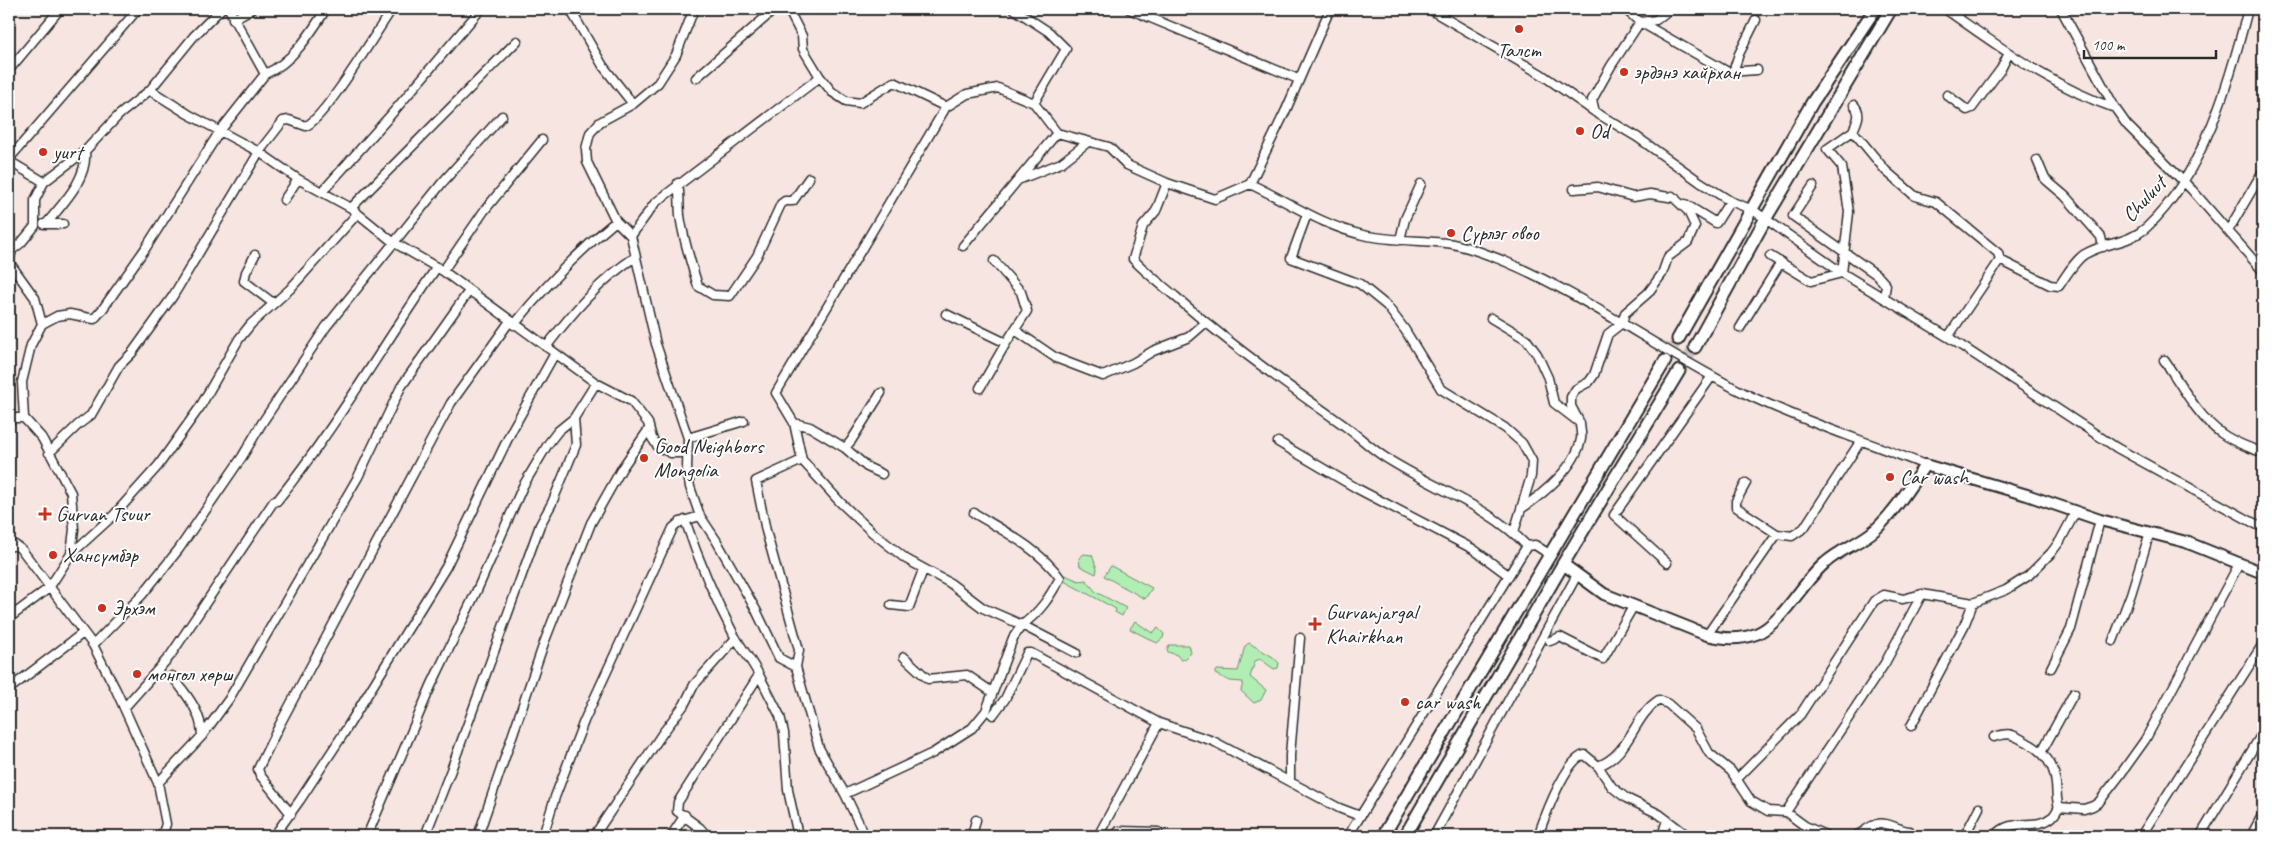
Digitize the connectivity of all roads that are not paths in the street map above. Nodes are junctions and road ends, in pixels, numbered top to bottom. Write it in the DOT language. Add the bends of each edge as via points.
graph roads {
  1 [pos="60,9"];
  2 [pos="138,9"];
  3 [pos="221,9"];
  4 [pos="229,9"];
  5 [pos="252,9"];
  6 [pos="326,9"];
  7 [pos="392,9"];
  8 [pos="480,9"];
  9 [pos="570,9"];
  10 [pos="694,9"];
  11 [pos="774,9"];
  12 [pos="788,9"];
  13 [pos="1014,9"];
  14 [pos="1129,9"];
  15 [pos="1330,9"];
  16 [pos="1431,9"];
  17 [pos="1625,9"];
  18 [pos="1670,9"];
  19 [pos="1875,9"];
  20 [pos="1891,9"];
  21 [pos="1945,9"];
  22 [pos="2061,9"];
  23 [pos="2248,9"];
  24 [pos="233,19"];
  25 [pos="1756,20"];
  26 [pos="1640,22"];
  27 [pos="517,41"];
  28 [pos="2009,53"];
  29 [pos="9,70"];
  30 [pos="1757,70"];
  31 [pos="1733,72"];
  32 [pos="265,74"];
  33 [pos="820,77"];
  34 [pos="696,78"];
  35 [pos="1298,78"];
  36 [pos="150,90"];
  37 [pos="1947,95"];
  38 [pos="1034,103"];
  39 [pos="633,104"];
  40 [pos="1854,105"];
  41 [pos="946,107"];
  42 [pos="2115,108"];
  43 [pos="1595,112"];
  44 [pos="502,116"];
  45 [pos="220,131"];
  46 [pos="1853,131"];
  47 [pos="1057,133"];
  48 [pos="542,140"];
  49 [pos="1088,142"];
  50 [pos="86,151"];
  51 [pos="259,152"];
  52 [pos="9,160"];
  53 [pos="2037,160"];
  54 [pos="2263,170"];
  55 [pos="809,178"];
  56 [pos="298,179"];
  57 [pos="1018,180"];
  58 [pos="44,182"];
  59 [pos="2184,182"];
  60 [pos="678,183"];
  61 [pos="1167,183"];
  62 [pos="1250,184"];
  63 [pos="1421,184"];
  64 [pos="1813,186"];
  65 [pos="1574,188"];
  66 [pos="322,192"];
  67 [pos="1672,196"];
  68 [pos="284,200"];
  69 [pos="1730,201"];
  70 [pos="1753,210"];
  71 [pos="354,211"];
  72 [pos="1308,214"];
  73 [pos="1766,218"];
  74 [pos="616,221"];
  75 [pos="47,223"];
  76 [pos="63,224"];
  77 [pos="35,226"];
  78 [pos="2228,231"];
  79 [pos="631,236"];
  80 [pos="1400,240"];
  81 [pos="393,242"];
  82 [pos="963,246"];
  83 [pos="2103,247"];
  84 [pos="10,250"];
  85 [pos="1845,252"];
  86 [pos="255,255"];
  87 [pos="1770,256"];
  88 [pos="635,257"];
  89 [pos="2000,260"];
  90 [pos="994,262"];
  91 [pos="1781,262"];
  92 [pos="440,269"];
  93 [pos="2263,271"];
  94 [pos="1842,273"];
  95 [pos="469,291"];
  96 [pos="1884,298"];
  97 [pos="273,303"];
  98 [pos="946,314"];
  99 [pos="1491,318"];
  100 [pos="512,323"];
  101 [pos="1205,323"];
  102 [pos="1622,323"];
  103 [pos="42,324"];
  104 [pos="1740,328"];
  105 [pos="1015,330"];
  106 [pos="1948,337"];
  107 [pos="1678,339"];
  108 [pos="1006,343"];
  109 [pos="546,347"];
  110 [pos="1695,347"];
  111 [pos="554,355"];
  112 [pos="2164,360"];
  113 [pos="1666,361"];
  114 [pos="1679,370"];
  115 [pos="1712,376"];
  116 [pos="596,383"];
  117 [pos="980,388"];
  118 [pos="881,393"];
  119 [pos="24,418"];
  120 [pos="574,418"];
  121 [pos="9,421"];
  122 [pos="744,421"];
  123 [pos="794,422"];
  124 [pos="1580,423"];
  125 [pos="650,430"];
  126 [pos="688,438"];
  127 [pos="1278,442"];
  128 [pos="1860,442"];
  129 [pos="845,448"];
  130 [pos="49,453"];
  131 [pos="686,453"];
  132 [pos="2263,453"];
  133 [pos="802,460"];
  134 [pos="1925,466"];
  135 [pos="882,474"];
  136 [pos="1746,483"];
  137 [pos="1521,509"];
  138 [pos="2076,511"];
  139 [pos="974,513"];
  140 [pos="700,516"];
  141 [pos="685,520"];
  142 [pos="2100,520"];
  143 [pos="2263,528"];
  144 [pos="1514,532"];
  145 [pos="2150,532"];
  146 [pos="1777,534"];
  147 [pos="1527,546"];
  148 [pos="9,547"];
  149 [pos="71,554"];
  150 [pos="1549,554"];
  151 [pos="1667,563"];
  152 [pos="1563,564"];
  153 [pos="2239,564"];
  154 [pos="923,570"];
  155 [pos="2263,573"];
  156 [pos="1508,575"];
  157 [pos="1577,575"];
  158 [pos="49,588"];
  159 [pos="1922,594"];
  160 [pos="1973,603"];
  161 [pos="891,605"];
  162 [pos="1634,605"];
  163 [pos="9,618"];
  164 [pos="1022,624"];
  165 [pos="83,633"];
  166 [pos="1707,635"];
  167 [pos="736,638"];
  168 [pos="1300,638"];
  169 [pos="1550,641"];
  170 [pos="2113,641"];
  171 [pos="2263,644"];
  172 [pos="93,645"];
  173 [pos="1076,653"];
  174 [pos="904,657"];
  175 [pos="796,667"];
  176 [pos="2051,668"];
  177 [pos="759,675"];
  178 [pos="172,676"];
  179 [pos="9,689"];
  180 [pos="992,692"];
  181 [pos="2074,693"];
  182 [pos="124,708"];
  183 [pos="993,715"];
  184 [pos="1159,723"];
  185 [pos="1911,726"];
  186 [pos="2263,732"];
  187 [pos="202,736"];
  188 [pos="1994,737"];
  189 [pos="2042,750"];
  190 [pos="1598,766"];
  191 [pos="1736,780"];
  192 [pos="1290,781"];
  193 [pos="158,783"];
  194 [pos="845,794"];
  195 [pos="2059,807"];
  196 [pos="1979,808"];
  197 [pos="1786,812"];
  198 [pos="291,814"];
  199 [pos="2263,814"];
  200 [pos="685,815"];
  201 [pos="1360,816"];
  202 [pos="976,820"];
  203 [pos="1667,820"];
  204 [pos="1909,831"];
  205 [pos="1158,832"];
  206 [pos="162,836"];
  207 [pos="274,836"];
  208 [pos="367,836"];
  209 [pos="425,836"];
  210 [pos="478,836"];
  211 [pos="543,836"];
  212 [pos="594,836"];
  213 [pos="671,836"];
  214 [pos="706,836"];
  215 [pos="798,836"];
  216 [pos="865,836"];
  217 [pos="972,836"];
  218 [pos="1098,836"];
  219 [pos="1115,836"];
  220 [pos="1348,836"];
  221 [pos="1383,836"];
  222 [pos="1405,836"];
  223 [pos="1434,836"];
  224 [pos="1538,836"];
  225 [pos="1662,836"];
  226 [pos="1688,836"];
  227 [pos="1827,836"];
  228 [pos="1855,836"];
  229 [pos="1967,836"];
  230 [pos="1995,836"];
  231 [pos="2141,836"];
  232 [pos="2200,836"];
  233 [pos="2251,836"];
  1 -- 29 [label="street"];
  2 -- 52 [label="street"];
  3 -- 36 [label="street" via="194,36"];
  4 -- 24 [label="street"];
  5 -- 24 [label="street"];
  6 -- 32 [label="street" via="312,33 285,62"];
  7 -- 51 [label="street" via="336,94 312,122 306,126 282,121"];
  8 -- 66 [label="street"];
  9 -- 39 [label="street" via="603,66"];
  10 -- 39 [label="street" via="676,55 658,83"];
  11 -- 34 [label="street"];
  12 -- 33 [label="street" via="802,36 803,49"];
  13 -- 38 [label="street" via="1049,32 1066,49"];
  14 -- 35 [label="street"];
  15 -- 35 [label="street"];
  16 -- 43 [label="street" via="1541,74"];
  17 -- 26 [label="street"];
  18 -- 26 [label="street" via="1656,20"];
  19 -- 70 [label="main road" via="1812,103"];
  20 -- 73 [label="main road"];
  21 -- 28 [label="street"];
  22 -- 42 [label="street"];
  23 -- 59 [label="street, Chuluut" via="2233,68"];
  24 -- 32 [label="street"];
  25 -- 31 [label="street"];
  26 -- 31 [label="street"];
  26 -- 43 [label="street" via="1592,100"];
  27 -- 71 [label="street"];
  28 -- 37 [label="street" via="1972,108 1967,110"];
  28 -- 42 [label="street" via="2062,87"];
  30 -- 31 [label="street"];
  32 -- 45 [label="street"];
  33 -- 41 [label="street" via="832,92 846,101 860,103 894,82"];
  33 -- 60 [label="street"];
  35 -- 62 [label="street"];
  36 -- 45 [label="street"];
  36 -- 50 [label="street" via="119,115"];
  38 -- 41 [label="street" via="998,88 968,94"];
  38 -- 47 [label="street"];
  39 -- 74 [label="street" via="600,122 590,133 586,149 587,162"];
  40 -- 46 [label="street" via="1859,116"];
  41 -- 123 [label="street" via="776,393"];
  42 -- 59 [label="street" via="2127,125"];
  43 -- 69 [label="street"];
  44 -- 81 [label="street"];
  45 -- 51 [label="street"];
  45 -- 103 [label="street" via="145,249 94,319 70,314"];
  46 -- 85 [label="street" via="1827,148 1842,167 1849,212"];
  46 -- 89 [label="street" via="1886,171 1915,196 1936,202 1998,253"];
  47 -- 49 [label="street"];
  47 -- 57 [label="street"];
  48 -- 92 [label="street"];
  49 -- 57 [label="street" via="1061,163"];
  49 -- 61 [label="street" via="1109,147 1127,165"];
  50 -- 58 [label="street"];
  50 -- 75 [label="street" via="78,183"];
  51 -- 56 [label="street"];
  51 -- 130 [label="street" via="174,296 119,366 91,415"];
  52 -- 58 [label="street"];
  53 -- 83 [label="street" via="2045,179 2096,231"];
  54 -- 78 [label="street"];
  55 -- 60 [label="street" via="793,201 782,204 757,256 730,296 713,295 698,286 680,214"];
  56 -- 66 [label="street"];
  56 -- 68 [label="street"];
  57 -- 82 [label="street"];
  58 -- 77 [label="street" via="35,200"];
  59 -- 78 [label="street"];
  59 -- 83 [label="street, Chuluut" via="2147,227 2132,238"];
  60 -- 79 [label="street" via="655,203"];
  61 -- 62 [label="street" via="1215,199"];
  61 -- 101 [label="street" via="1156,211 1143,226 1133,259"];
  62 -- 72 [label="street"];
  63 -- 80 [label="street" via="1405,219"];
  64 -- 85 [label="street" via="1793,216"];
  65 -- 67 [label="street" via="1598,187 1633,197 1650,194"];
  66 -- 71 [label="street"];
  67 -- 69 [label="street" via="1716,223"];
  67 -- 102 [label="street" via="1688,211 1695,226 1688,242 1668,257 1662,274 1648,293 1625,313"];
  69 -- 70 [label="street"];
  70 -- 73 [label="street"];
  70 -- 107 [label="main road"];
  71 -- 81 [label="street"];
  71 -- 97 [label="street" via="290,289"];
  72 -- 80 [label="street" via="1363,235"];
  72 -- 137 [label="street" via="1291,258 1360,284 1387,306 1441,389 1505,428 1522,443 1532,461"];
  73 -- 94 [label="street"];
  73 -- 110 [label="main road"];
  74 -- 79 [label="street"];
  74 -- 100 [label="street" via="590,242"];
  75 -- 76 [label="street"];
  75 -- 77 [label="street"];
  77 -- 84 [label="street" via="21,243"];
  78 -- 93 [label="street"];
  79 -- 88 [label="street"];
  80 -- 102 [label="street" via="1448,243 1502,260 1540,277"];
  81 -- 92 [label="street"];
  81 -- 172 [label="street" via="326,327 179,549 142,595"];
  83 -- 89 [label="street, Chuluut" via="2084,255 2059,286 2050,285"];
  84 -- 103 [label="street" via="9,262 34,298"];
  85 -- 94 [label="street"];
  85 -- 96 [label="street" via="1886,285"];
  86 -- 97 [label="street" via="244,281"];
  87 -- 91 [label="street"];
  88 -- 109 [label="street" via="602,282"];
  88 -- 126 [label="street" via="656,344"];
  89 -- 106 [label="street"];
  90 -- 105 [label="street" via="1021,292 1027,311"];
  91 -- 94 [label="street" via="1811,282"];
  91 -- 104 [label="street"];
  92 -- 95 [label="street"];
  92 -- 182 [label="street" via="388,338 308,461 274,501 170,656"];
  94 -- 96 [label="street"];
  95 -- 100 [label="street"];
  95 -- 187 [label="street" via="401,387 354,485 253,661"];
  96 -- 106 [label="street"];
  97 -- 149 [label="street" via="239,339 200,407 158,466 114,515"];
  98 -- 108 [label="street"];
  99 -- 124 [label="street" via="1526,339 1548,378 1554,403"];
  100 -- 109 [label="street"];
  100 -- 198 [label="street" via="451,403 258,769"];
  101 -- 105 [label="street" via="1189,337 1103,376 1056,358"];
  101 -- 144 [label="street" via="1383,456"];
  102 -- 115 [label="street"];
  102 -- 124 [label="street" via="1608,334 1594,375 1576,389 1571,398 1571,406"];
  103 -- 119 [label="street" via="31,345 22,382"];
  105 -- 108 [label="street"];
  106 -- 143 [label="street" via="2117,448"];
  108 -- 117 [label="street"];
  109 -- 111 [label="street"];
  111 -- 116 [label="street"];
  111 -- 198 [label="street" via="512,430 446,567"];
  112 -- 132 [label="street" via="2220,433"];
  113 -- 150 [label="main road"];
  114 -- 152 [label="main road"];
  115 -- 128 [label="street"];
  115 -- 151 [label="street" via="1614,515"];
  116 -- 120 [label="street"];
  116 -- 125 [label="street" via="631,401"];
  118 -- 129 [label="street"];
  119 -- 121 [label="street"];
  119 -- 130 [label="street" via="42,438"];
  120 -- 208 [label="street" via="548,444 523,486 431,686"];
  120 -- 209 [label="street" via="576,446 540,525"];
  122 -- 126 [label="street"];
  123 -- 129 [label="street" via="810,426"];
  123 -- 133 [label="street"];
  124 -- 137 [label="street" via="1582,438 1566,470 1540,496"];
  125 -- 131 [label="street" via="652,438 664,451"];
  125 -- 210 [label="street" via="622,468 591,523 544,643"];
  126 -- 131 [label="street"];
  127 -- 156 [label="street" via="1358,490 1466,545"];
  128 -- 134 [label="street"];
  128 -- 146 [label="street" via="1804,528 1792,536"];
  129 -- 135 [label="street" via="867,467"];
  130 -- 149 [label="street" via="71,493 74,529"];
  131 -- 140 [label="street" via="690,487"];
  133 -- 154 [label="street" via="872,532"];
  133 -- 175 [label="street" via="756,481 768,541 799,650"];
  134 -- 138 [label="street"];
  134 -- 166 [label="street" via="1888,517 1875,530 1826,562 1772,623 1757,634 1739,638"];
  136 -- 146 [label="street" via="1736,507"];
  137 -- 144 [label="street"];
  138 -- 142 [label="street"];
  138 -- 160 [label="street" via="2060,541 2028,576 2006,590"];
  139 -- 164 [label="street" via="1015,538 1055,570 1060,578 1040,610"];
  140 -- 141 [label="street"];
  140 -- 175 [label="street" via="756,610 779,658"];
  141 -- 167 [label="street" via="694,549"];
  141 -- 211 [label="street" via="673,528 584,720"];
  142 -- 145 [label="street"];
  142 -- 176 [label="street" via="2071,629"];
  144 -- 147 [label="street"];
  145 -- 153 [label="street" via="2202,548"];
  145 -- 170 [label="street"];
  146 -- 166 [label="street"];
  147 -- 150 [label="street" via="1535,545"];
  147 -- 156 [label="street"];
  148 -- 158 [label="street" via="15,545 22,550"];
  149 -- 158 [label="street"];
  150 -- 221 [label="main road"];
  152 -- 157 [label="street"];
  152 -- 222 [label="main road"];
  153 -- 155 [label="street"];
  153 -- 195 [label="street" via="2146,740 2100,802 2084,808"];
  154 -- 161 [label="street" via="909,607"];
  154 -- 164 [label="street" via="950,583 983,608"];
  156 -- 201 [label="street"];
  157 -- 162 [label="street" via="1604,594"];
  157 -- 223 [label="street"];
  158 -- 163 [label="street"];
  158 -- 165 [label="street"];
  159 -- 160 [label="street"];
  159 -- 191 [label="street" via="1903,599 1884,595 1874,601 1800,715"];
  159 -- 197 [label="street" via="1885,663"];
  160 -- 185 [label="street"];
  162 -- 166 [label="street"];
  162 -- 169 [label="street" via="1603,659 1560,637"];
  164 -- 173 [label="street"];
  164 -- 180 [label="street" via="1013,638"];
  165 -- 172 [label="street"];
  165 -- 179 [label="street"];
  167 -- 177 [label="street"];
  167 -- 212 [label="street" via="694,685 684,705"];
  168 -- 192 [label="street"];
  171 -- 231 [label="street"];
  172 -- 182 [label="street"];
  174 -- 180 [label="street" via="928,679 966,675"];
  175 -- 194 [label="street" via="819,748"];
  177 -- 200 [label="street" via="680,798 677,811"];
  177 -- 215 [label="street" via="780,716 788,790"];
  178 -- 187 [label="street" via="190,699 202,724"];
  180 -- 194 [label="street" via="986,711 972,728 958,738 901,770"];
  181 -- 189 [label="street"];
  182 -- 193 [label="street"];
  183 -- 184 [label="street" via="1005,699 1027,654 1031,653"];
  184 -- 192 [label="street" via="1213,741"];
  184 -- 218 [label="street"];
  186 -- 232 [label="street"];
  187 -- 193 [label="street"];
  188 -- 189 [label="street" via="2011,734"];
  189 -- 195 [label="street" via="2053,771"];
  190 -- 191 [label="street" via="1617,754 1650,706 1659,700 1696,729 1709,753 1731,771"];
  190 -- 203 [label="street" via="1619,793"];
  190 -- 224 [label="street" via="1585,755 1572,762 1546,810"];
  191 -- 197 [label="street" via="1759,807"];
  192 -- 201 [label="street"];
  193 -- 206 [label="street" via="166,824"];
  194 -- 216 [label="street"];
  195 -- 230 [label="street" via="2051,818 2010,824"];
  196 -- 229 [label="street"];
  197 -- 227 [label="street"];
  198 -- 207 [label="street"];
  199 -- 233 [label="street"];
  200 -- 213 [label="street"];
  200 -- 214 [label="street"];
  201 -- 220 [label="street"];
  202 -- 217 [label="street"];
  203 -- 225 [label="street"];
  203 -- 226 [label="street"];
  204 -- 228 [label="street" via="1882,823 1874,824"];
  205 -- 219 [label="street" via="1119,832"];
}
